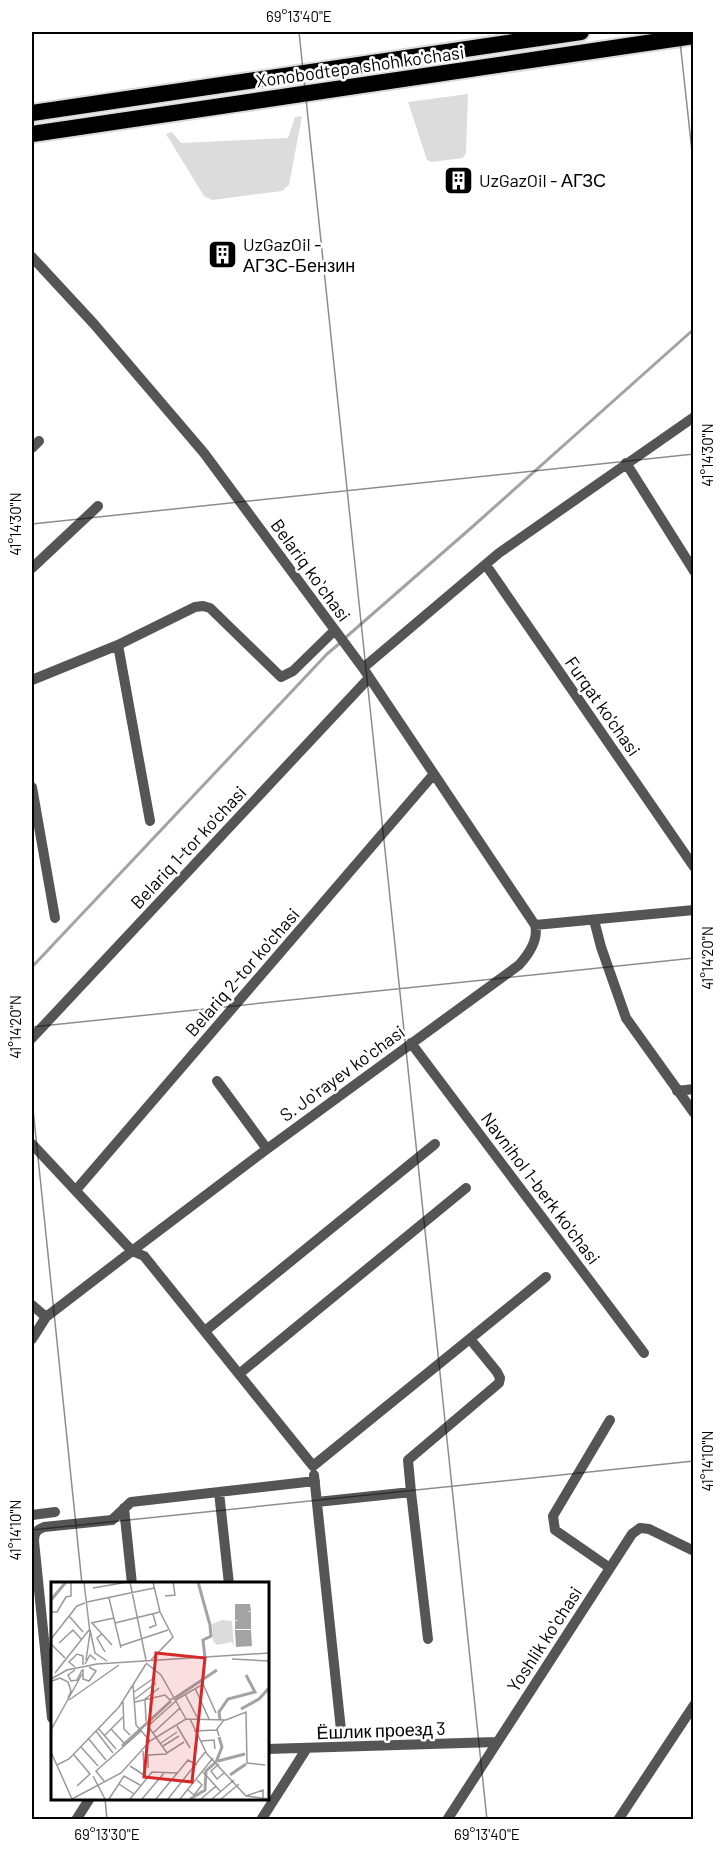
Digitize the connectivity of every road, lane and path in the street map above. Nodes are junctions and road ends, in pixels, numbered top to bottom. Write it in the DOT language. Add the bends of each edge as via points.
graph roads {
  1 [pos="581,32"];
  2 [pos="693,36"];
  3 [pos="654,37"];
  4 [pos="261,79"];
  5 [pos="265,100"];
  6 [pos="32,113"];
  7 [pos="32,134"];
  8 [pos="32,257"];
  9 [pos="693,417"];
  10 [pos="626,463"];
  11 [pos="98,506"];
  12 [pos="486,565"];
  13 [pos="32,568"];
  14 [pos="693,572"];
  15 [pos="335,630"];
  16 [pos="118,645"];
  17 [pos="366,673"];
  18 [pos="32,680"];
  19 [pos="433,775"];
  20 [pos="32,787"];
  21 [pos="150,821"];
  22 [pos="693,867"];
  23 [pos="693,910"];
  24 [pos="55,918"];
  25 [pos="594,920"];
  26 [pos="536,925"];
  27 [pos="32,1038"];
  28 [pos="411,1043"];
  29 [pos="217,1081"];
  30 [pos="693,1089"];
  31 [pos="677,1091"];
  32 [pos="693,1113"];
  33 [pos="32,1144"];
  34 [pos="435,1144"];
  35 [pos="267,1149"];
  36 [pos="466,1188"];
  37 [pos="76,1190"];
  38 [pos="132,1251"];
  39 [pos="546,1277"];
  40 [pos="32,1305"];
  41 [pos="46,1317"];
  42 [pos="205,1331"];
  43 [pos="32,1339"];
  44 [pos="470,1339"];
  45 [pos="644,1353"];
  46 [pos="239,1374"];
  47 [pos="610,1420"];
  48 [pos="313,1466"];
  49 [pos="315,1481"];
  50 [pos="219,1492"];
  51 [pos="411,1492"];
  52 [pos="317,1502"];
  53 [pos="124,1508"];
  54 [pos="55,1512"];
  55 [pos="32,1515"];
  56 [pos="693,1551"];
  57 [pos="610,1568"];
  58 [pos="132,1582"];
  59 [pos="229,1582"];
  60 [pos="428,1639"];
  61 [pos="693,1705"];
  62 [pos="51,1708"];
  63 [pos="341,1730"];
  64 [pos="496,1742"];
  65 [pos="307,1748"];
  66 [pos="268,1749"];
  67 [pos="89,1800"];
  68 [pos="76,1820"];
  69 [pos="261,1820"];
  70 [pos="447,1820"];
  71 [pos="618,1820"];
  1 -- 4 [label="highway, Xonobodtepa shoh ko'chasi"];
  2 -- 3 [label="highway, Xonobodtepa shoh ko'chasi"];
  3 -- 5 [label="highway, Xonobodtepa shoh ko'chasi"];
  4 -- 5 [label="highway"];
  4 -- 6 [label="highway, Xonobodtepa shoh ko'chasi"];
  5 -- 7 [label="highway, Xonobodtepa shoh ko'chasi"];
  8 -- 15 [label="street, Belariq koʻchasi" via="204,453"];
  9 -- 10 [label="street, Belariq 1-tor ko'chasi"];
  10 -- 12 [label="street, Belariq 1-tor ko'chasi"];
  10 -- 14 [label="street"];
  11 -- 13 [label="street"];
  12 -- 17 [label="street, Belariq 1-tor ko'chasi"];
  12 -- 22 [label="street, Furqat ko'chasi"];
  15 -- 16 [label="street" via="281,677 210,608 203,606"];
  15 -- 17 [label="street, Belariq koʻchasi"];
  16 -- 18 [label="street"];
  16 -- 21 [label="street"];
  17 -- 19 [label="street, Belariq koʻchasi"];
  17 -- 27 [label="street, Belariq 1-tor ko'chasi"];
  19 -- 26 [label="street, Belariq koʻchasi"];
  19 -- 37 [label="street, Belariq 2-tor ko'chasi"];
  20 -- 24 [label="street"];
  23 -- 25 [label="street"];
  25 -- 26 [label="street"];
  25 -- 31 [label="street" via="626,1018"];
  26 -- 28 [label="street, S. Joʻrayev koʻchasi" via="535,942 519,965"];
  28 -- 35 [label="street, S. Joʻrayev koʻchasi"];
  28 -- 45 [label="street, Navnihol 1-berk ko'chasi"];
  29 -- 35 [label="street"];
  30 -- 31 [label="street"];
  31 -- 32 [label="street"];
  33 -- 37 [label="street"];
  34 -- 42 [label="street"];
  35 -- 38 [label="street, S. Joʻrayev koʻchasi"];
  36 -- 46 [label="street"];
  37 -- 38 [label="street"];
  38 -- 41 [label="street, S. Joʻrayev koʻchasi"];
  38 -- 42 [label="street" via="144,1256"];
  39 -- 44 [label="street"];
  40 -- 41 [label="street"];
  41 -- 43 [label="street, S. Joʻrayev koʻchasi"];
  42 -- 46 [label="street"];
  44 -- 48 [label="street"];
  44 -- 51 [label="street" via="497,1372 499,1383 408,1460"];
  46 -- 48 [label="street"];
  47 -- 57 [label="street" via="553,1516 555,1530"];
  48 -- 49 [label="street"];
  49 -- 50 [label="street"];
  49 -- 52 [label="street"];
  50 -- 53 [label="street" via="130,1502"];
  50 -- 59 [label="street"];
  51 -- 52 [label="street"];
  51 -- 60 [label="street"];
  52 -- 63 [label="street"];
  53 -- 58 [label="street"];
  53 -- 62 [label="street" via="112,1520 44,1527 34,1535"];
  54 -- 55 [label="street"];
  56 -- 57 [label="street, Yoshlik koʻchasi" via="640,1528"];
  57 -- 64 [label="street, Yoshlik koʻchasi"];
  61 -- 71 [label="street"];
  64 -- 65 [label="street, Ёшлик проезд 3"];
  64 -- 70 [label="street, Yoshlik koʻchasi"];
  65 -- 66 [label="street, Ёшлик проезд 3"];
  65 -- 69 [label="street"];
  67 -- 68 [label="street"];
}
